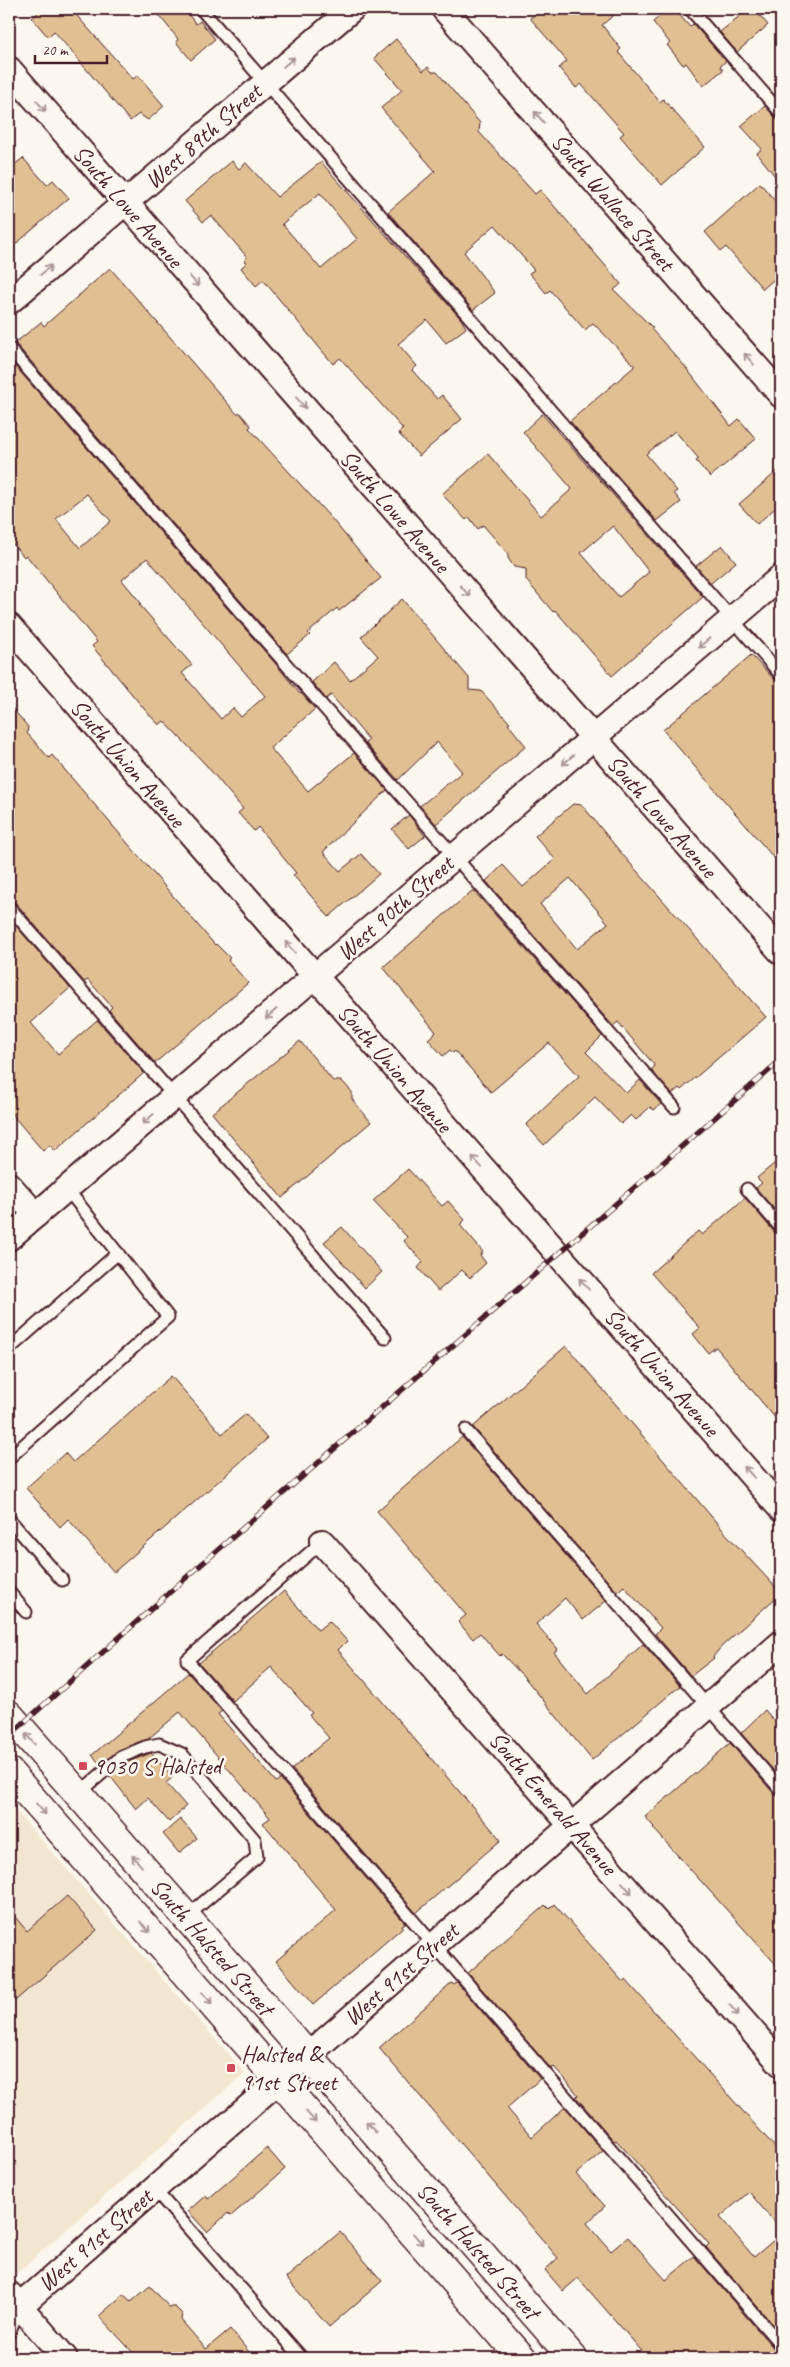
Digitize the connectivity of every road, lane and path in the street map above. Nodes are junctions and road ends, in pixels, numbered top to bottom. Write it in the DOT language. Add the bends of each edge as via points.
graph roads {
  1 [pos="201,9"];
  2 [pos="352,9"];
  3 [pos="444,9"];
  4 [pos="690,9"];
  5 [pos="9,69"];
  6 [pos="265,82"];
  7 [pos="781,113"];
  8 [pos="125,202"];
  9 [pos="9,302"];
  10 [pos="9,348"];
  11 [pos="781,395"];
  12 [pos="781,577"];
  13 [pos="732,619"];
  14 [pos="9,626"];
  15 [pos="781,674"];
  16 [pos="594,738"];
  17 [pos="455,856"];
  18 [pos="9,907"];
  19 [pos="781,952"];
  20 [pos="315,976"];
  21 [pos="174,1097"];
  22 [pos="674,1107"];
  23 [pos="9,1185"];
  24 [pos="67,1188"];
  25 [pos="747,1189"];
  26 [pos="36,1215"];
  27 [pos="781,1228"];
  28 [pos="9,1238"];
  29 [pos="118,1253"];
  30 [pos="385,1338"];
  31 [pos="9,1349"];
  32 [pos="466,1430"];
  33 [pos="9,1458"];
  34 [pos="781,1509"];
  35 [pos="9,1520"];
  36 [pos="322,1542"];
  37 [pos="62,1580"];
  38 [pos="9,1592"];
  39 [pos="26,1612"];
  40 [pos="781,1643"];
  41 [pos="708,1706"];
  42 [pos="9,1715"];
  43 [pos="9,1772"];
  44 [pos="781,1790"];
  45 [pos="78,1794"];
  46 [pos="572,1825"];
  47 [pos="186,1917"];
  48 [pos="434,1946"];
  49 [pos="308,2055"];
  50 [pos="781,2064"];
  51 [pos="279,2080"];
  52 [pos="154,2189"];
  53 [pos="12,2299"];
  54 [pos="9,2333"];
  55 [pos="781,2345"];
  56 [pos="65,2358"];
  57 [pos="302,2358"];
  58 [pos="522,2358"];
  59 [pos="573,2358"];
  1 -- 6 [label="lane"];
  6 -- 2 [label="street, West 89th Street, one-way"];
  11 -- 3 [label="street, South Wallace Street, one-way"];
  4 -- 7 [label="lane"];
  5 -- 8 [label="street, South Lowe Avenue, one-way"];
  6 -- 8 [label="street, West 89th Street"];
  6 -- 13 [label="lane"];
  9 -- 8 [label="street, West 89th Street, one-way"];
  8 -- 16 [label="street, South Lowe Avenue, one-way"];
  10 -- 17 [label="lane"];
  12 -- 13 [label="street, West 90th Street"];
  13 -- 15 [label="lane"];
  13 -- 16 [label="street, West 90th Street, one-way"];
  20 -- 14 [label="street, South Union Avenue, one-way"];
  16 -- 17 [label="street, West 90th Street, one-way"];
  16 -- 19 [label="street, South Lowe Avenue"];
  17 -- 20 [label="street, West 90th Street"];
  17 -- 22 [label="lane"];
  18 -- 21 [label="lane"];
  20 -- 21 [label="street, West 90th Street, one-way"];
  34 -- 20 [label="street, South Union Avenue, one-way"];
  21 -- 24 [label="street, West 90th Street, one-way"];
  21 -- 30 [label="lane"];
  23 -- 26 [label="street"];
  24 -- 26 [label="street, West 90th Street"];
  24 -- 29 [label="lane"];
  25 -- 27 [label="lane"];
  26 -- 28 [label="street, West 90th Street"];
  29 -- 31 [label="lane"];
  29 -- 33 [label="lane" via="168,1317"];
  32 -- 41 [label="lane"];
  35 -- 37 [label="lane"];
  36 -- 46 [label="street, South Emerald Avenue"];
  36 -- 48 [label="lane" via="187,1660"];
  38 -- 39 [label="lane"];
  40 -- 41 [label="street, West 91st Street"];
  41 -- 44 [label="lane"];
  41 -- 46 [label="street, West 91st Street"];
  45 -- 42 [label="main road, South Halsted Street, one-way"];
  43 -- 51 [label="main road, South Halsted Street, one-way"];
  47 -- 45 [label="main road, South Halsted Street, one-way"];
  45 -- 47 [label="lane" via="121,1758 145,1747 160,1744 182,1754 256,1840 257,1857"];
  46 -- 48 [label="street, West 91st Street"];
  46 -- 50 [label="street, South Emerald Avenue, one-way"];
  47 -- 49 [label="main road, South Halsted Street"];
  48 -- 49 [label="street, West 91st Street"];
  48 -- 55 [label="lane"];
  49 -- 51 [label="street, West 91st Street"];
  59 -- 49 [label="main road, South Halsted Street, one-way"];
  51 -- 52 [label="street, West 91st Street"];
  51 -- 58 [label="main road, South Halsted Street, one-way"];
  52 -- 53 [label="street, West 91st Street"];
  52 -- 57 [label="lane"];
  53 -- 54 [label="lane"];
  53 -- 56 [label="street"];
}
